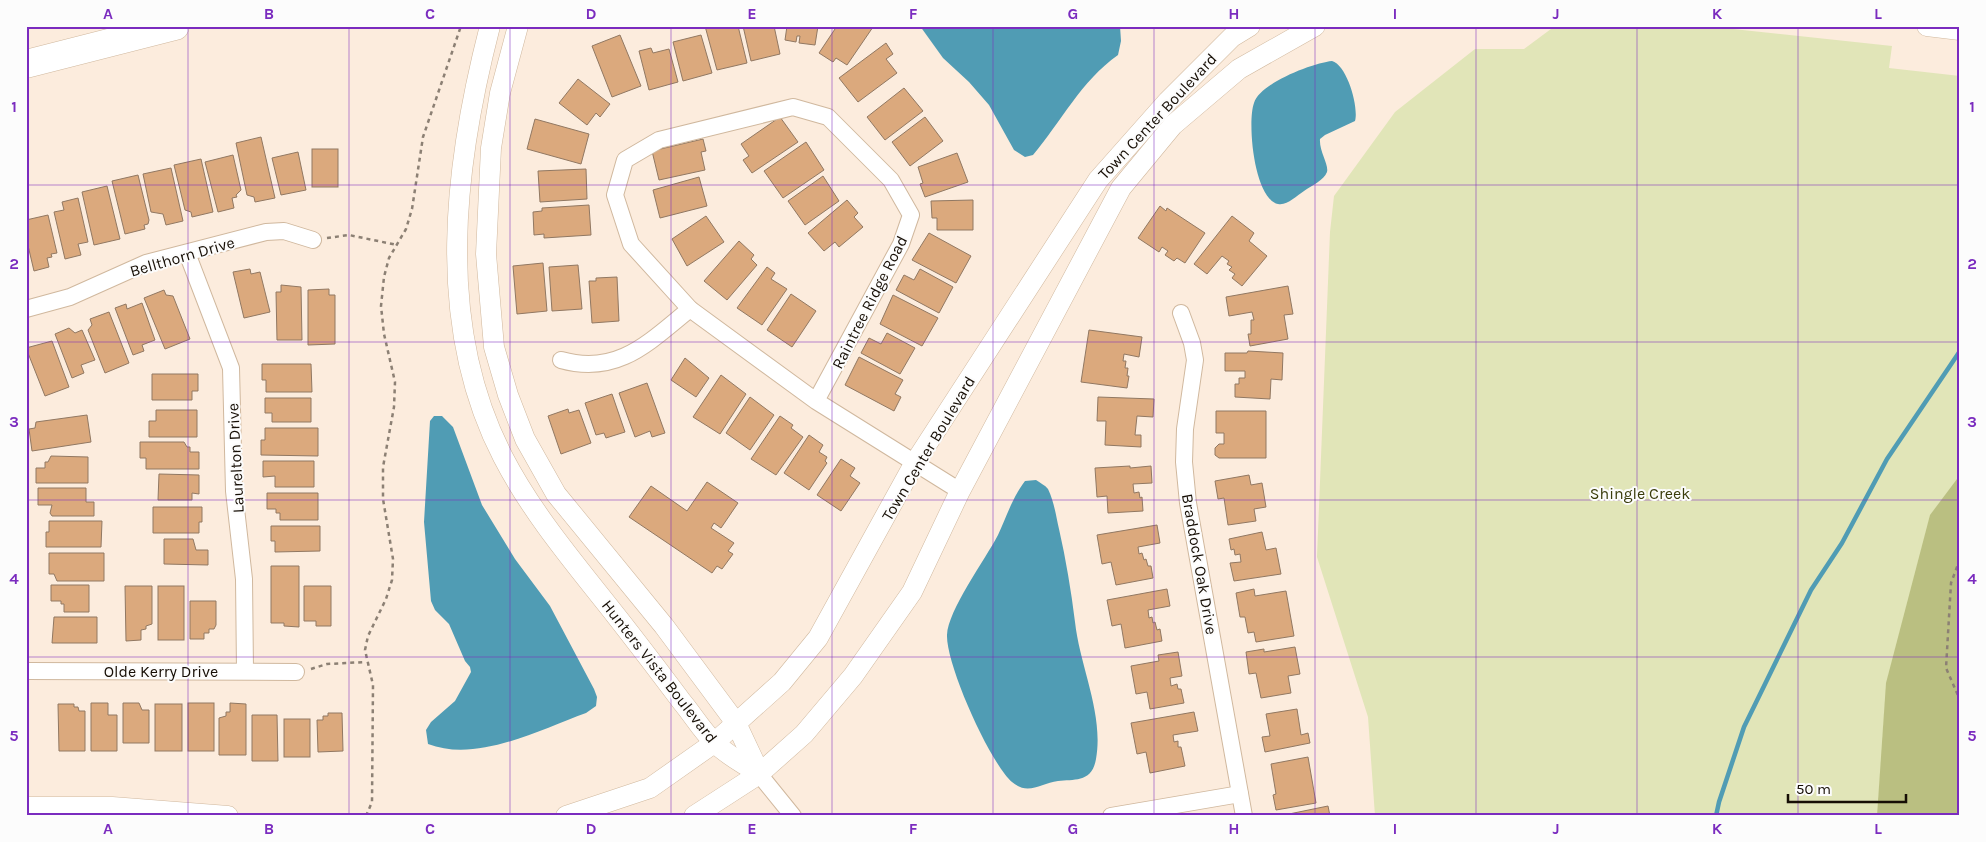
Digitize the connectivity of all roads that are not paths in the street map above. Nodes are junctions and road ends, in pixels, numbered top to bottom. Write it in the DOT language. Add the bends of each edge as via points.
graph roads {
  1 [pos="174,26"];
  2 [pos="490,26"];
  3 [pos="518,26"];
  4 [pos="1250,26"];
  5 [pos="1315,26"];
  6 [pos="1927,26"];
  7 [pos="1960,30"];
  8 [pos="26,64"];
  9 [pos="313,240"];
  10 [pos="187,253"];
  11 [pos="26,309"];
  12 [pos="690,309"];
  13 [pos="1181,313"];
  14 [pos="561,360"];
  15 [pos="816,401"];
  16 [pos="914,464"];
  17 [pos="960,491"];
  18 [pos="26,671"];
  19 [pos="245,672"];
  20 [pos="296,672"];
  21 [pos="736,723"];
  22 [pos="714,743"];
  23 [pos="760,774"];
  24 [pos="1240,794"];
  25 [pos="26,806"];
  26 [pos="228,816"];
  27 [pos="566,816"];
  28 [pos="694,816"];
  29 [pos="793,816"];
  30 [pos="1111,816"];
  31 [pos="1244,816"];
  1 -- 8 [label="highway"];
  2 -- 22 [label="street, Hunters Vista Boulevard" via="471,102 459,193 461,316 469,368 482,409 503,456 529,501"];
  3 -- 21 [label="street, Hunters Vista Boulevard" via="500,93 491,148 486,245 494,348 508,395 524,439 556,494 664,626"];
  4 -- 16 [label="street, Town Center Boulevard" via="1232,37 1168,101 1098,180"];
  5 -- 17 [label="street, Town Center Boulevard" via="1239,69 1173,125 1121,188"];
  6 -- 7 [label="street"];
  9 -- 10 [label="street, Bellthorn Drive" via="284,231 266,232"];
  10 -- 11 [label="street, Bellthorn Drive" via="146,263 70,296"];
  10 -- 19 [label="street, Laurelton Drive" via="231,368 234,491 244,579"];
  12 -- 14 [label="street" via="635,352 596,365 581,366"];
  12 -- 15 [label="street, Raintree Ridge Road"];
  12 -- 15 [label="street, Raintree Ridge Road" via="631,244 615,195 625,160 659,140 793,107 828,117 891,180 911,215 901,244"];
  13 -- 24 [label="street, Braddock Oak Drive" via="1192,342 1194,360 1185,429 1187,495"];
  15 -- 16 [label="street, Raintree Ridge Road"];
  16 -- 17 [label="street, Raintree Ridge Road"];
  16 -- 21 [label="street, Town Center Boulevard" via="818,638 782,682"];
  17 -- 23 [label="street, Town Center Boulevard" via="912,592 853,676 804,734"];
  18 -- 19 [label="street, Olde Kerry Drive"];
  19 -- 20 [label="street, Olde Kerry Drive"];
  21 -- 22 [label="street, Town Center Boulevard"];
  21 -- 23 [label="street, Hunters Vista Boulevard"];
  22 -- 23 [label="street, Hunters Vista Boulevard"];
  22 -- 27 [label="street, Town Center Boulevard" via="650,788"];
  23 -- 28 [label="street, Town Center Boulevard"];
  23 -- 29 [label="street"];
  24 -- 30 [label="street"];
  24 -- 31 [label="street, Braddock Oak Drive"];
  25 -- 26 [label="street" via="112,807"];
}
